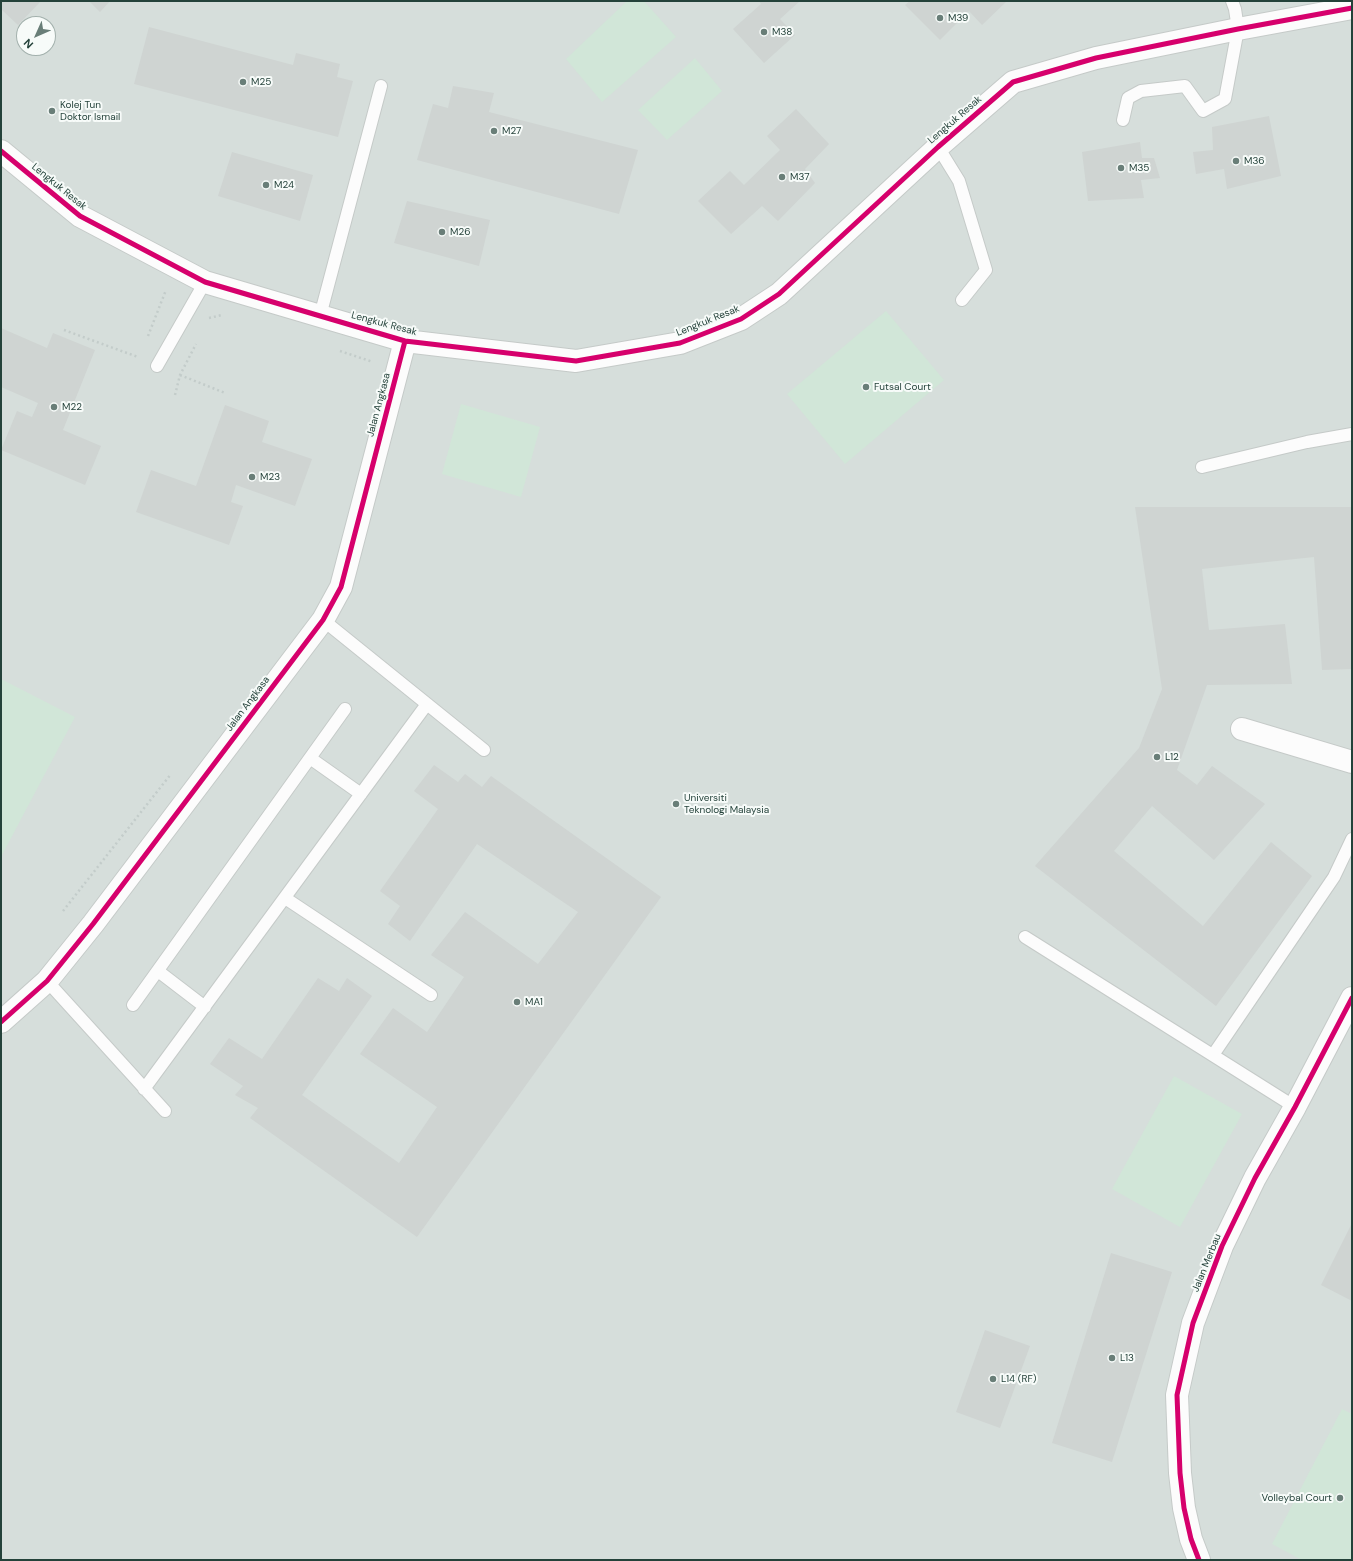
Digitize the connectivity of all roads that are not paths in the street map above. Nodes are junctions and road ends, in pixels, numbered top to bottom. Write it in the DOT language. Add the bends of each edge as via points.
graph roads {
  1 [pos="1232,1"];
  2 [pos="1352,8"];
  3 [pos="1238,29"];
  4 [pos="381,86"];
  5 [pos="1123,120"];
  6 [pos="938,147"];
  7 [pos="1,151"];
  8 [pos="205,282"];
  9 [pos="962,300"];
  10 [pos="320,316"];
  11 [pos="405,341"];
  12 [pos="157,366"];
  13 [pos="1352,434"];
  14 [pos="1202,467"];
  15 [pos="323,620"];
  16 [pos="427,704"];
  17 [pos="345,709"];
  18 [pos="1242,729"];
  19 [pos="484,750"];
  20 [pos="310,758"];
  21 [pos="1352,762"];
  22 [pos="361,794"];
  23 [pos="1352,839"];
  24 [pos="285,898"];
  25 [pos="1025,936"];
  26 [pos="158,972"];
  27 [pos="47,981"];
  28 [pos="431,995"];
  29 [pos="1352,998"];
  30 [pos="133,1005"];
  31 [pos="204,1007"];
  32 [pos="1,1022"];
  33 [pos="1345,1030"];
  34 [pos="1213,1055"];
  35 [pos="144,1089"];
  36 [pos="1295,1107"];
  37 [pos="165,1111"];
  38 [pos="1198,1560"];
  1 -- 3 [label="lane"];
  2 -- 3 [label="street, Lengkuk Resak"];
  3 -- 5 [label="lane" via="1225,99 1204,111 1185,86 1141,91 1128,98"];
  3 -- 6 [label="street, Lengkuk Resak" via="1096,58 1014,82"];
  4 -- 10 [label="lane"];
  6 -- 9 [label="lane" via="959,181 986,270"];
  6 -- 11 [label="street, Lengkuk Resak" via="779,294 741,319 680,343 576,361"];
  7 -- 8 [label="street, Lengkuk Resak" via="80,216"];
  8 -- 10 [label="street, Lengkuk Resak"];
  8 -- 12 [label="lane"];
  10 -- 11 [label="street, Lengkuk Resak"];
  11 -- 15 [label="street, Jalan Angkasa" via="341,587"];
  13 -- 14 [label="lane"];
  15 -- 16 [label="lane"];
  15 -- 27 [label="street, Jalan Angkasa"];
  16 -- 19 [label="lane"];
  16 -- 22 [label="lane"];
  17 -- 20 [label="lane"];
  18 -- 21 [label="street"];
  20 -- 22 [label="lane"];
  20 -- 26 [label="lane"];
  22 -- 24 [label="lane"];
  23 -- 34 [label="lane" via="1334,877"];
  24 -- 28 [label="lane"];
  24 -- 31 [label="lane"];
  25 -- 34 [label="lane"];
  26 -- 30 [label="lane"];
  26 -- 31 [label="lane"];
  27 -- 32 [label="street, Jalan Angkasa"];
  27 -- 35 [label="lane"];
  29 -- 33 [label="street, Jalan Merbau"];
  31 -- 35 [label="lane"];
  33 -- 36 [label="street, Jalan Merbau"];
  34 -- 36 [label="lane"];
  35 -- 37 [label="lane"];
  36 -- 38 [label="street, Jalan Merbau" via="1255,1178 1222,1246 1193,1324 1179,1387 1180,1473 1184,1508"];
}
